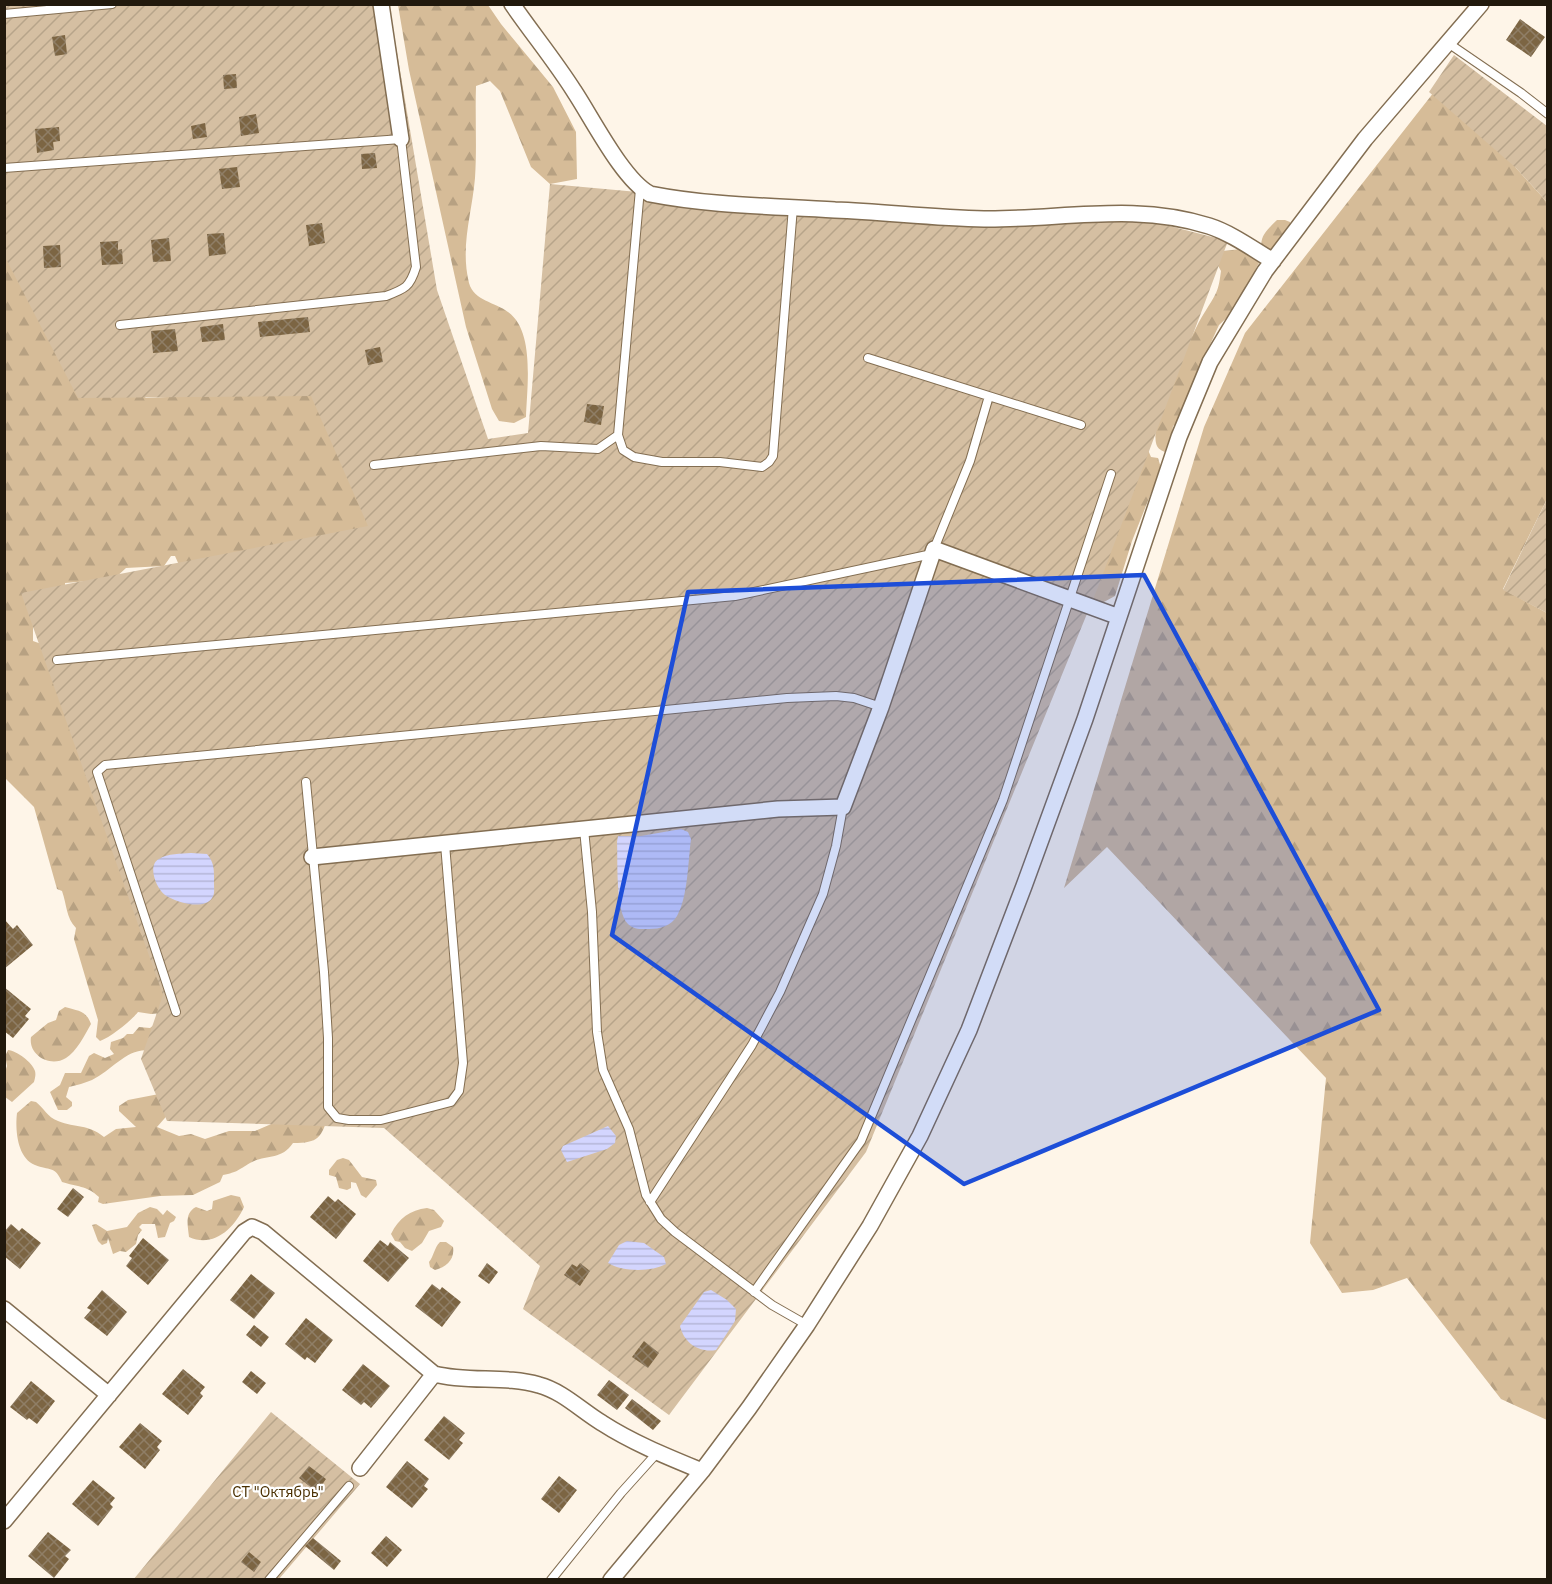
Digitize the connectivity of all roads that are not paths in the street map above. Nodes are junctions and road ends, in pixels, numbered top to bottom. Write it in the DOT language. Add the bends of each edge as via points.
graph roads {
  1 [pos="112,4"];
  2 [pos="381,4"];
  3 [pos="512,4"];
  4 [pos="1481,4"];
  5 [pos="4,14"];
  6 [pos="1448,43"];
  7 [pos="1548,114"];
  8 [pos="401,139"];
  9 [pos="4,168"];
  10 [pos="639,189"];
  11 [pos="793,207"];
  12 [pos="1273,261"];
  13 [pos="120,325"];
  14 [pos="868,358"];
  15 [pos="989,396"];
  16 [pos="1081,425"];
  17 [pos="618,435"];
  18 [pos="374,465"];
  19 [pos="1111,474"];
  20 [pos="933,551"];
  21 [pos="1070,598"];
  22 [pos="1119,617"];
  23 [pos="57,660"];
  24 [pos="881,707"];
  25 [pos="306,782"];
  26 [pos="843,807"];
  27 [pos="584,829"];
  28 [pos="445,843"];
  29 [pos="312,857"];
  30 [pos="177,1012"];
  31 [pos="650,1202"];
  32 [pos="754,1292"];
  33 [pos="4,1309"];
  34 [pos="807,1325"];
  35 [pos="434,1374"];
  36 [pos="109,1395"];
  37 [pos="657,1452"];
  38 [pos="360,1468"];
  39 [pos="702,1472"];
  40 [pos="349,1486"];
  41 [pos="4,1521"];
  42 [pos="269,1580"];
  43 [pos="551,1580"];
  44 [pos="611,1580"];
  1 -- 5 [label="lane"];
  2 -- 8 [label="street"];
  3 -- 10 [label="street"];
  4 -- 6 [label="street"];
  6 -- 7 [label="lane"];
  6 -- 12 [label="street" via="1365,139"];
  8 -- 9 [label="lane"];
  8 -- 13 [label="lane" via="416,267 412,281 403,290 386,296"];
  10 -- 11 [label="street" via="718,204"];
  10 -- 17 [label="lane"];
  11 -- 12 [label="street" via="944,218 1000,219 1106,212 1177,217 1212,227"];
  11 -- 17 [label="lane" via="776,441 770,462 762,467 634,457 623,450"];
  12 -- 22 [label="street" via="1210,362 1179,437"];
  14 -- 15 [label="lane"];
  15 -- 16 [label="lane"];
  15 -- 20 [label="lane" via="970,461"];
  17 -- 18 [label="lane" via="598,449 541,446"];
  19 -- 21 [label="lane"];
  20 -- 21 [label="street"];
  20 -- 23 [label="lane" via="735,596"];
  20 -- 24 [label="street"];
  21 -- 22 [label="street"];
  21 -- 32 [label="lane" via="1003,800 861,1141"];
  22 -- 34 [label="street" via="1045,830 969,1030 915,1146"];
  24 -- 26 [label="street"];
  24 -- 30 [label="lane" via="836,696 787,698 105,765 98,772"];
  25 -- 29 [label="lane"];
  26 -- 27 [label="street" via="778,809"];
  26 -- 31 [label="lane" via="823,894 780,992 752,1046"];
  27 -- 28 [label="street"];
  27 -- 31 [label="lane" via="603,1070 629,1129"];
  28 -- 29 [label="street"];
  28 -- 29 [label="lane" via="463,1063 459,1091 451,1102 381,1120 337,1118 328,1107 324,972"];
  31 -- 32 [label="lane" via="661,1219"];
  32 -- 34 [label="lane"];
  33 -- 36 [label="street"];
  34 -- 39 [label="street"];
  35 -- 36 [label="street" via="263,1232 252,1227"];
  35 -- 37 [label="street" via="542,1386"];
  35 -- 38 [label="street"];
  36 -- 41 [label="street"];
  37 -- 39 [label="street"];
  37 -- 43 [label="lane"];
  39 -- 44 [label="street"];
  40 -- 42 [label="lane"];
}
